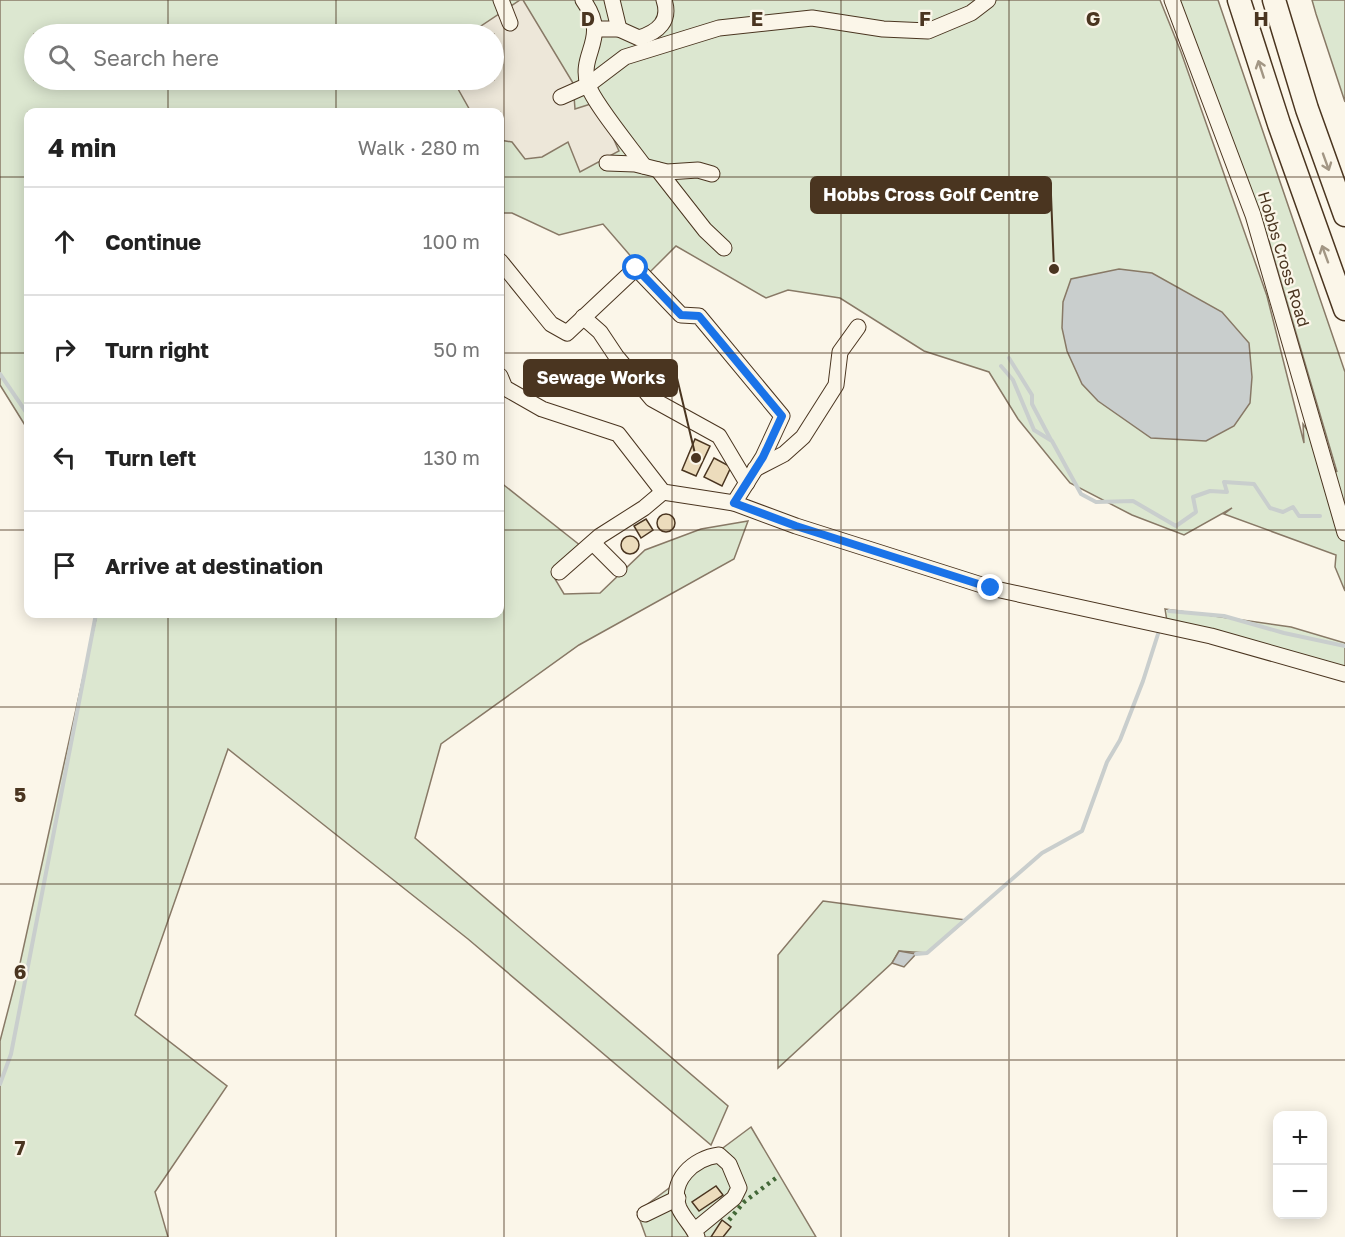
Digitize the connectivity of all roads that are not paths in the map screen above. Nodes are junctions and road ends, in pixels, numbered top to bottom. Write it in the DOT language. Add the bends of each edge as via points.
graph roads {
  1 [pos="501,0"];
  2 [pos="583,0"];
  3 [pos="612,0"];
  4 [pos="664,0"];
  5 [pos="988,0"];
  6 [pos="1172,0"];
  7 [pos="1239,0"];
  8 [pos="1274,0"];
  9 [pos="1281,0"];
  10 [pos="510,23"];
  11 [pos="596,28"];
  12 [pos="619,29"];
  13 [pos="588,85"];
  14 [pos="561,97"];
  15 [pos="1307,109"];
  16 [pos="607,163"];
  17 [pos="651,168"];
  18 [pos="712,174"];
  19 [pos="1345,215"];
  20 [pos="724,248"];
  21 [pos="504,266"];
  22 [pos="1345,309"];
  23 [pos="584,317"];
  24 [pos="858,327"];
  25 [pos="504,386"];
  26 [pos="755,469"];
  27 [pos="747,483"];
  28 [pos="663,492"];
  29 [pos="734,503"];
  30 [pos="1345,533"];
  31 [pos="593,543"];
  32 [pos="619,569"];
  33 [pos="559,572"];
  34 [pos="1345,674"];
  35 [pos="678,1198"];
  36 [pos="645,1214"];
  37 [pos="696,1233"];
  1 -- 10 [label="street"];
  2 -- 11 [label="street"];
  3 -- 12 [label="street"];
  4 -- 12 [label="street" via="666,16 661,27 651,34 639,38"];
  5 -- 13 [label="street" via="971,13 928,31 883,29 812,18 719,28 625,57"];
  6 -- 30 [label="street, Hobbs Cross Road" via="1253,215"];
  22 -- 7 [label="highway, one-way"];
  8 -- 15 [label="highway"];
  9 -- 15 [label="highway"];
  11 -- 12 [label="street"];
  11 -- 13 [label="street" via="587,64"];
  13 -- 14 [label="street"];
  13 -- 17 [label="street"];
  15 -- 19 [label="highway, one-way"];
  16 -- 17 [label="street"];
  17 -- 18 [label="street"];
  17 -- 20 [label="street"];
  21 -- 23 [label="street" via="551,324 567,333"];
  23 -- 26 [label="street" via="636,268 681,315 699,316 782,416"];
  23 -- 27 [label="street" via="652,399 719,435"];
  24 -- 26 [label="street" via="840,352 836,385 803,437 784,454"];
  25 -- 28 [label="street" via="542,409 618,434"];
  26 -- 27 [label="street"];
  27 -- 29 [label="street"];
  28 -- 29 [label="street"];
  28 -- 31 [label="street"];
  29 -- 34 [label="street" via="991,588 1211,636"];
  31 -- 32 [label="street"];
  31 -- 33 [label="street"];
  35 -- 36 [label="street"];
  35 -- 37 [label="street" via="679,1208"];
  35 -- 37 [label="street" via="677,1188 684,1173 705,1157 719,1155 729,1164 739,1188 734,1198"];
}
